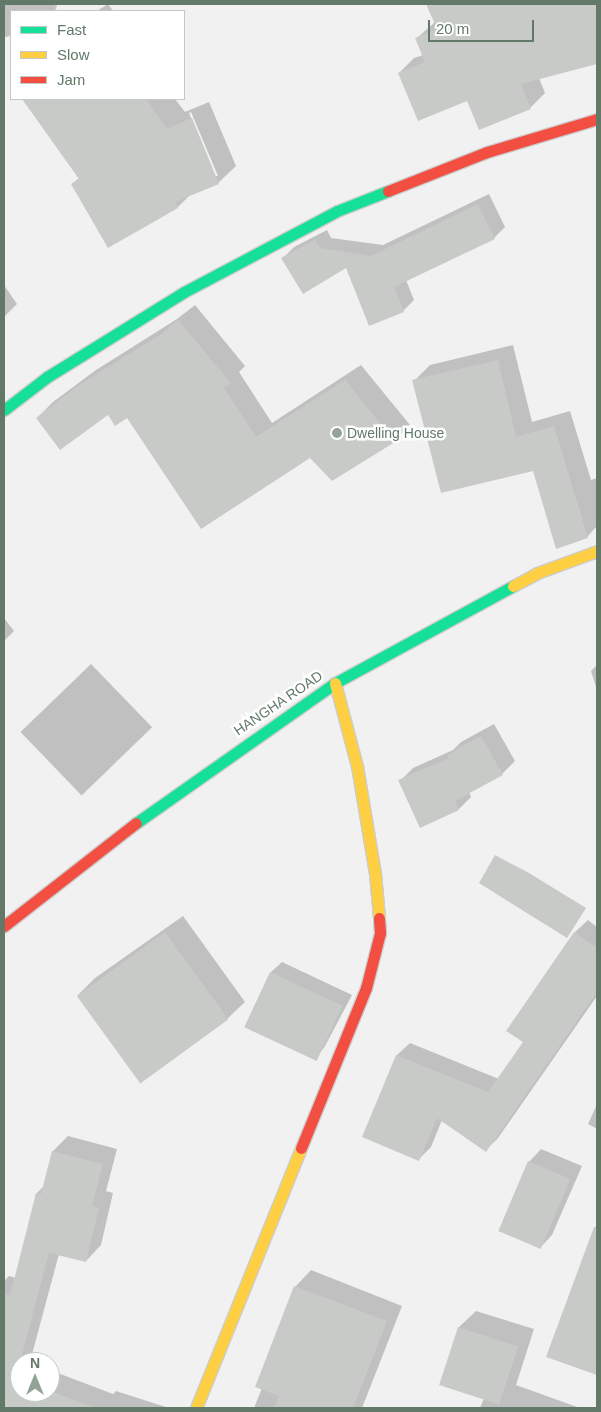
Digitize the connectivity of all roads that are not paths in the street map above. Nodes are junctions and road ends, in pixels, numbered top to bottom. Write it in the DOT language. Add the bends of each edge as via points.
graph roads {
  1 [pos="42,4"];
  2 [pos="28,10"];
  3 [pos="597,119"];
  4 [pos="4,410"];
  5 [pos="597,551"];
  6 [pos="335,683"];
  7 [pos="5,921"];
  8 [pos="196,1408"];
  1 -- 2 [label="street"];
  3 -- 4 [label="main road" via="487,152 337,211 184,292 47,377"];
  5 -- 6 [label="main road, HANGHA ROAD" via="538,573"];
  6 -- 7 [label="main road, HANGHA ROAD" via="163,802"];
  6 -- 8 [label="main road" via="357,766 375,874 380,933 366,988"];
}
